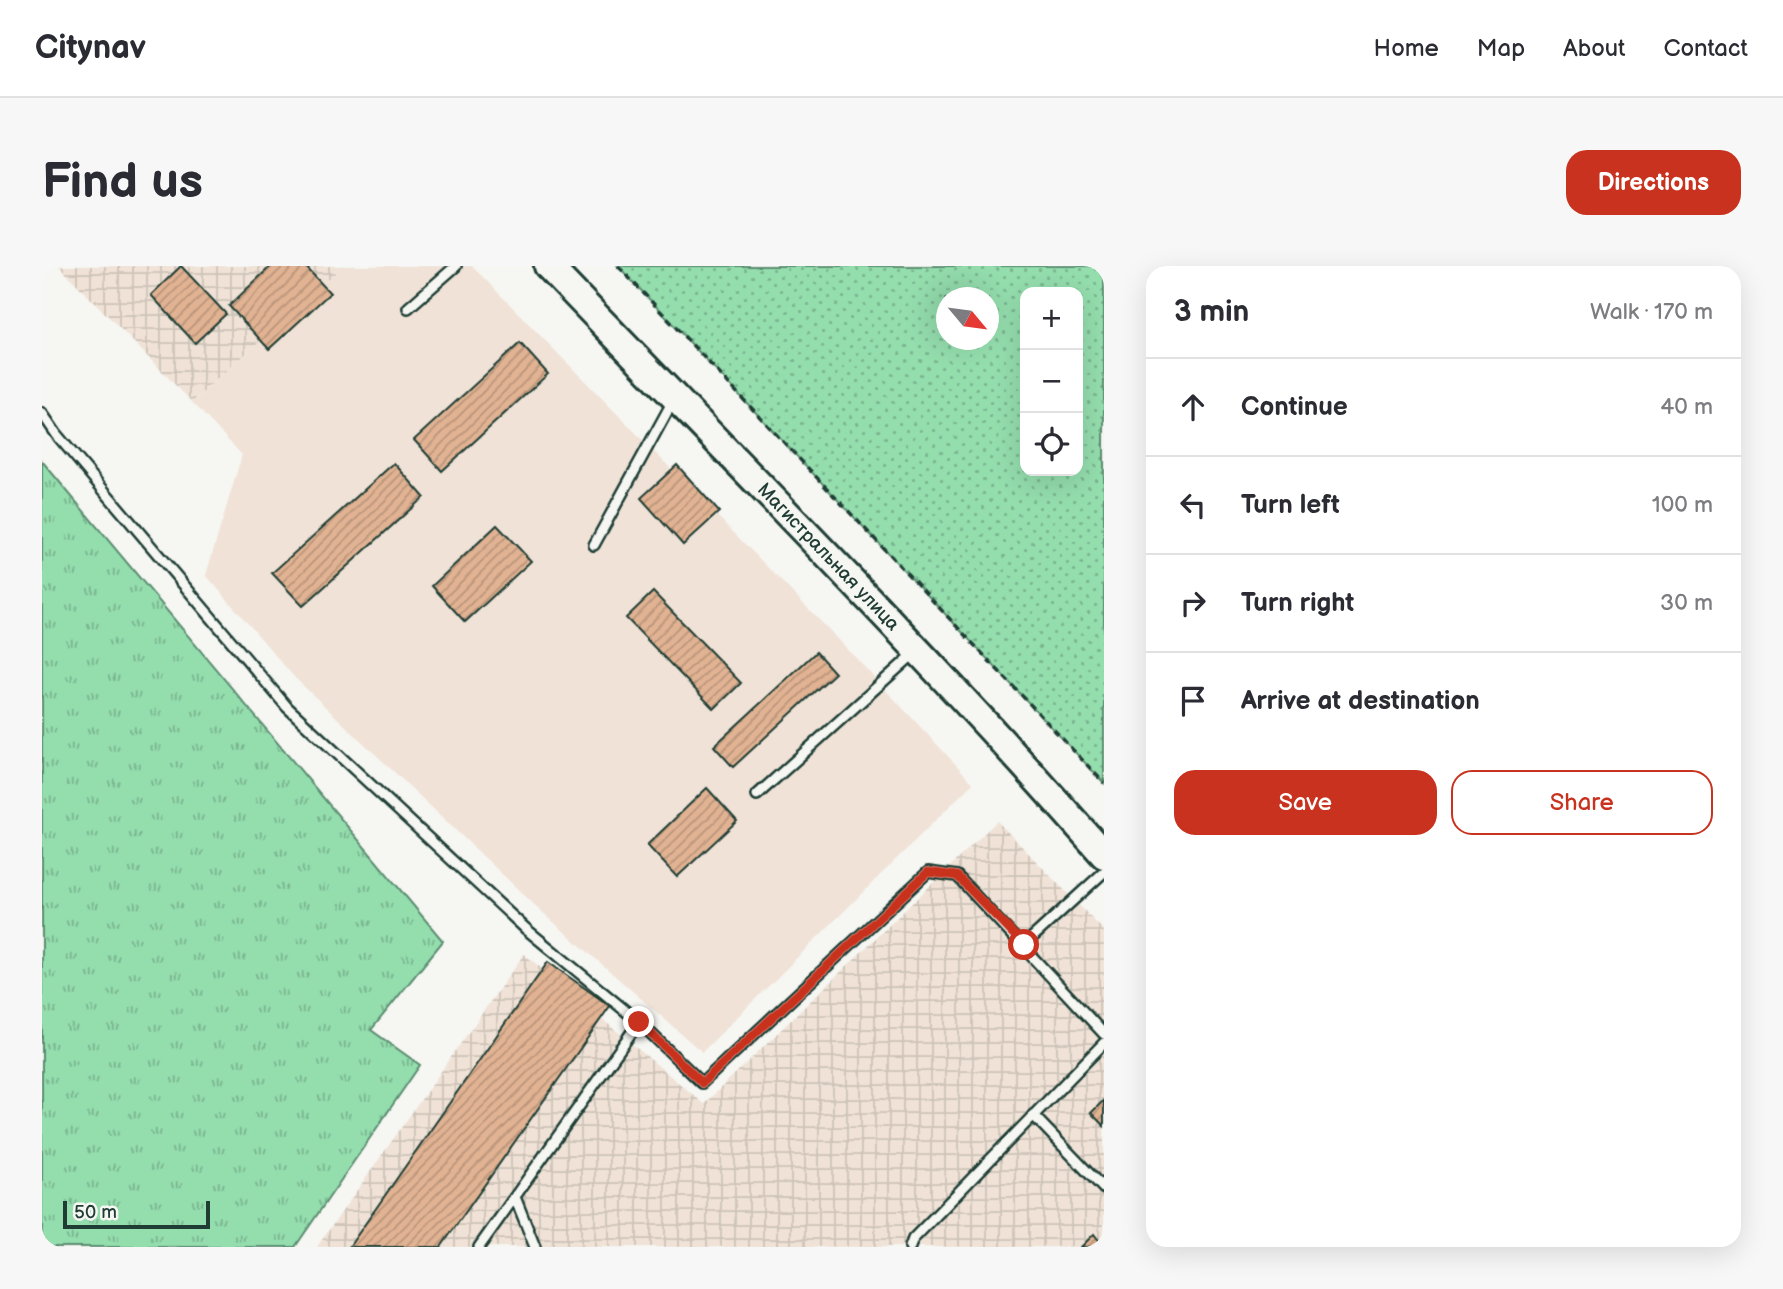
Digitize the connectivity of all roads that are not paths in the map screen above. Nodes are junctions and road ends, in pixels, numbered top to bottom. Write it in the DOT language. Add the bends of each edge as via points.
graph roads {
  1 [pos="456,266"];
  2 [pos="548,266"];
  3 [pos="408,308"];
  4 [pos="674,398"];
  5 [pos="42,412"];
  6 [pos="594,545"];
  7 [pos="917,651"];
  8 [pos="757,795"];
  9 [pos="1104,855"];
  10 [pos="1104,872"];
  11 [pos="1024,945"];
  12 [pos="639,1022"];
  13 [pos="1104,1034"];
  14 [pos="1104,1042"];
  15 [pos="1033,1115"];
  16 [pos="1104,1189"];
  17 [pos="515,1197"];
  18 [pos="479,1247"];
  19 [pos="536,1247"];
  20 [pos="910,1247"];
  1 -- 3 [label="lane"];
  2 -- 4 [label="street, Магистральная улица"];
  4 -- 6 [label="lane"];
  4 -- 7 [label="street, Магистральная улица"];
  5 -- 12 [label="lane" via="287,707 526,929"];
  7 -- 8 [label="lane"];
  7 -- 9 [label="street, Магистральная улица"];
  10 -- 11 [label="lane"];
  11 -- 12 [label="lane" via="957,876 928,872 702,1083"];
  11 -- 13 [label="lane"];
  12 -- 17 [label="lane"];
  14 -- 15 [label="lane"];
  15 -- 16 [label="lane"];
  15 -- 20 [label="lane" via="912,1239"];
  17 -- 18 [label="lane"];
  17 -- 19 [label="lane"];
}
